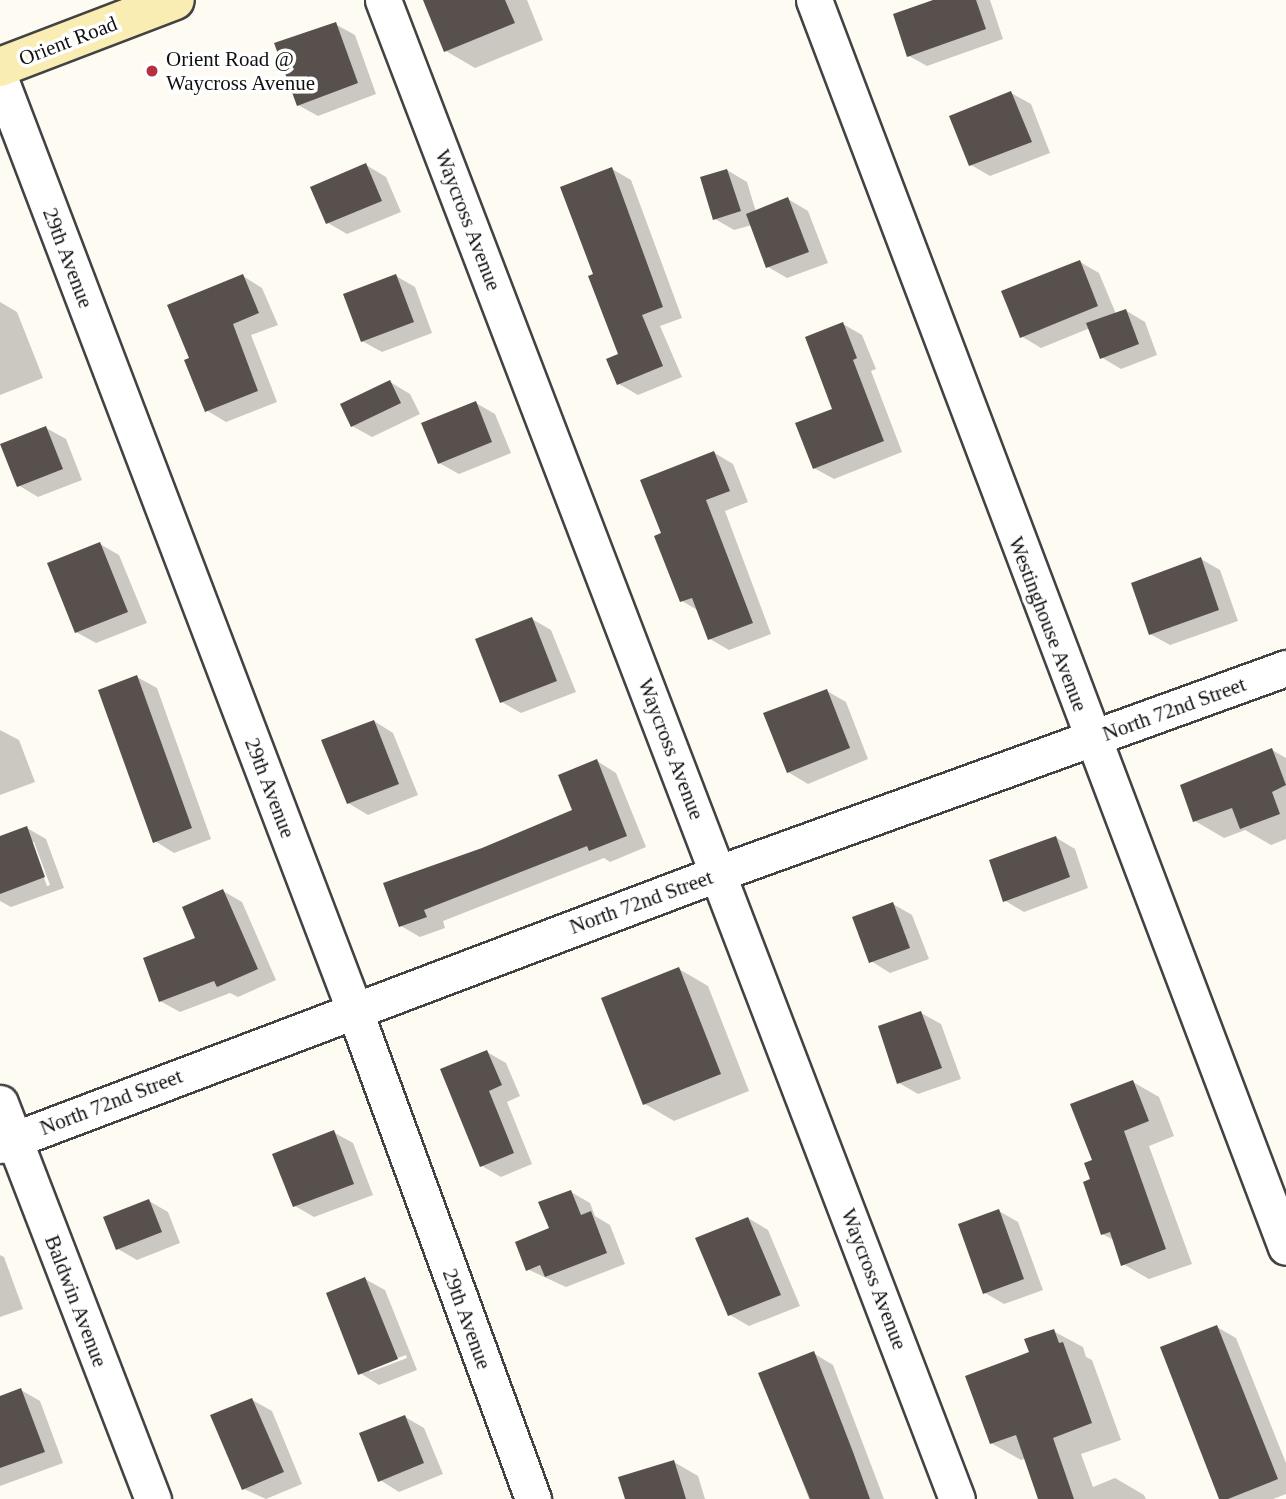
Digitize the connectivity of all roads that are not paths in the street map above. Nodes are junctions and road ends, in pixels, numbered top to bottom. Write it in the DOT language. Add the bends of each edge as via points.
graph roads {
  1 [pos="175,0"];
  2 [pos="383,0"];
  3 [pos="814,0"];
  4 [pos="0,67"];
  5 [pos="0,79"];
  6 [pos="1286,668"];
  7 [pos="1091,739"];
  8 [pos="719,873"];
  9 [pos="354,1009"];
  10 [pos="0,1103"];
  11 [pos="7,1142"];
  12 [pos="1286,1247"];
  13 [pos="153,1499"];
  14 [pos="533,1499"];
  15 [pos="957,1499"];
  1 -- 4 [label="street, Orient Road"];
  2 -- 8 [label="street, Waycross Avenue"];
  3 -- 7 [label="street, Westinghouse Avenue"];
  5 -- 9 [label="street, 29th Avenue"];
  6 -- 7 [label="street, North 72nd Street"];
  7 -- 8 [label="street, North 72nd Street"];
  7 -- 12 [label="street, Westinghouse Avenue"];
  8 -- 9 [label="street, North 72nd Street"];
  8 -- 15 [label="street, Waycross Avenue"];
  9 -- 11 [label="street, North 72nd Street"];
  9 -- 14 [label="street, 29th Avenue"];
  10 -- 11 [label="street, Baldwin Avenue"];
  11 -- 13 [label="street, Baldwin Avenue"];
}
